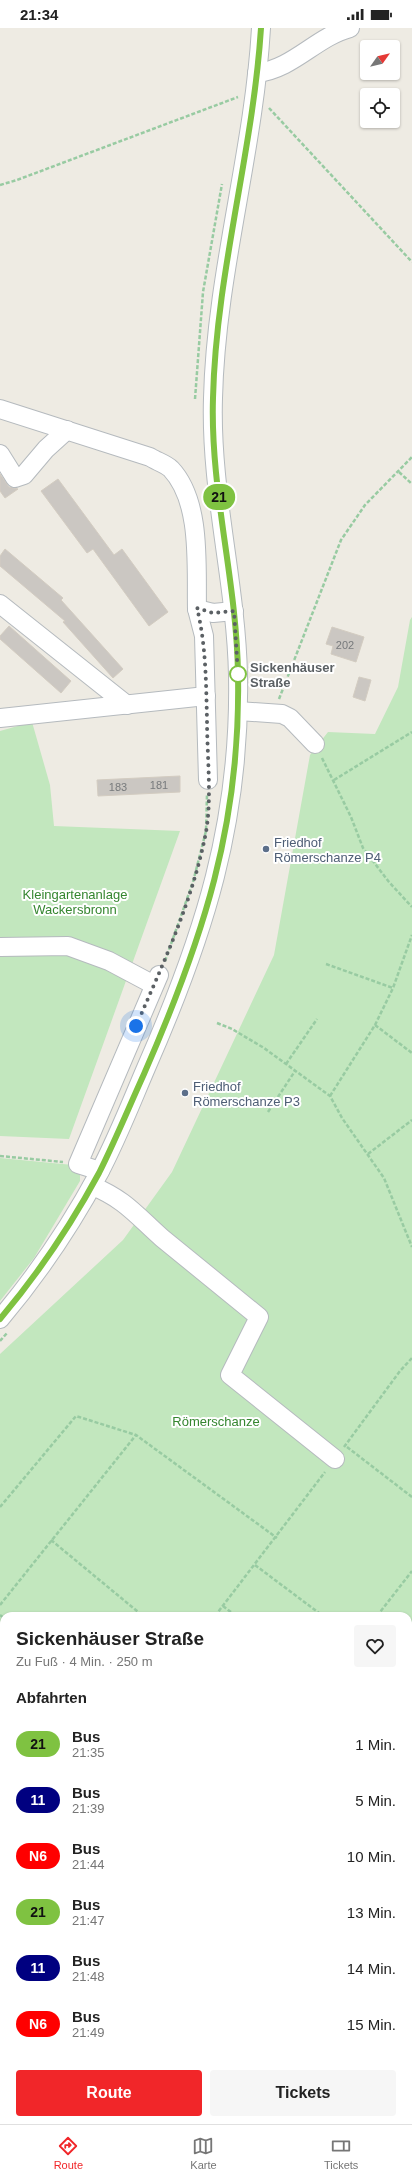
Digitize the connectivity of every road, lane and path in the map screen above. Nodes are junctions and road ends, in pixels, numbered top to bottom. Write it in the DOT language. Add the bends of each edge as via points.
graph roads {
  1 [pos="261,28"];
  2 [pos="350,28"];
  3 [pos="257,72"];
  4 [pos="247,94"];
  5 [pos="0,185"];
  6 [pos="412,262"];
  7 [pos="0,409"];
  8 [pos="67,430"];
  9 [pos="0,454"];
  10 [pos="412,457"];
  11 [pos="399,472"];
  12 [pos="412,484"];
  13 [pos="0,604"];
  14 [pos="197,608"];
  15 [pos="234,611"];
  16 [pos="206,696"];
  17 [pos="127,705"];
  18 [pos="238,711"];
  19 [pos="274,713"];
  20 [pos="0,718"];
  21 [pos="412,732"];
  22 [pos="315,744"];
  23 [pos="208,780"];
  24 [pos="334,780"];
  25 [pos="412,907"];
  26 [pos="412,935"];
  27 [pos="0,947"];
  28 [pos="326,964"];
  29 [pos="156,980"];
  30 [pos="393,988"];
  31 [pos="317,1019"];
  32 [pos="217,1023"];
  33 [pos="375,1025"];
  34 [pos="412,1053"];
  35 [pos="286,1064"];
  36 [pos="295,1071"];
  37 [pos="330,1096"];
  38 [pos="268,1112"];
  39 [pos="412,1120"];
  40 [pos="368,1154"];
  41 [pos="0,1156"];
  42 [pos="78,1164"];
  43 [pos="96,1178"];
  44 [pos="412,1247"];
  45 [pos="0,1319"];
  46 [pos="412,1358"];
  47 [pos="136,1435"];
  48 [pos="340,1452"];
  49 [pos="412,1497"];
  50 [pos="0,1507"];
  51 [pos="277,1538"];
  52 [pos="51,1540"];
  53 [pos="255,1565"];
  54 [pos="412,1571"];
  55 [pos="0,1605"];
  56 [pos="223,1606"];
  57 [pos="138,1612"];
  58 [pos="218,1612"];
  59 [pos="231,1612"];
  60 [pos="318,1612"];
  61 [pos="380,1612"];
  1 -- 3 [label="street"];
  2 -- 3 [label="street" via="329,36 282,67"];
  3 -- 4 [label="street"];
  4 -- 5 [label="path"];
  4 -- 6 [label="path"];
  4 -- 15 [label="street" via="215,346 213,439"];
  7 -- 8 [label="street"];
  8 -- 9 [label="street" via="46,449 24,476 15,478"];
  8 -- 14 [label="street" via="150,457 171,468 183,487 193,516"];
  10 -- 11 [label="path"];
  11 -- 12 [label="path"];
  11 -- 19 [label="path" via="365,505 341,540"];
  13 -- 17 [label="street"];
  14 -- 15 [label="street" via="213,613"];
  14 -- 16 [label="street" via="204,636"];
  15 -- 18 [label="street"];
  16 -- 17 [label="street"];
  16 -- 23 [label="street"];
  17 -- 20 [label="street"];
  18 -- 19 [label="street"];
  18 -- 43 [label="street" via="232,796 208,908 162,1031"];
  19 -- 22 [label="street" via="290,718"];
  21 -- 24 [label="path"];
  22 -- 24 [label="path"];
  23 -- 29 [label="path" via="206,831 193,882 178,929"];
  24 -- 25 [label="path" via="363,848"];
  26 -- 30 [label="path"];
  27 -- 29 [label="street" via="68,946"];
  28 -- 30 [label="path"];
  29 -- 42 [label="street"];
  30 -- 33 [label="path"];
  31 -- 35 [label="path"];
  32 -- 35 [label="path" via="232,1029"];
  33 -- 34 [label="path"];
  33 -- 37 [label="path"];
  35 -- 36 [label="path"];
  36 -- 37 [label="path"];
  36 -- 38 [label="path"];
  37 -- 40 [label="path" via="342,1118"];
  39 -- 40 [label="path"];
  40 -- 44 [label="path" via="384,1178"];
  41 -- 42 [label="path"];
  42 -- 43 [label="street"];
  43 -- 45 [label="street" via="47,1259"];
  43 -- 48 [label="street" via="107,1192 131,1208 160,1236 259,1317 230,1375"];
  46 -- 48 [label="path"];
  47 -- 50 [label="path" via="76,1416"];
  47 -- 51 [label="path"];
  47 -- 52 [label="path"];
  48 -- 49 [label="path"];
  48 -- 51 [label="path"];
  51 -- 53 [label="path"];
  52 -- 55 [label="path"];
  52 -- 57 [label="path"];
  53 -- 56 [label="path"];
  53 -- 60 [label="path"];
  54 -- 61 [label="path"];
  56 -- 58 [label="path"];
  56 -- 59 [label="path"];
}
